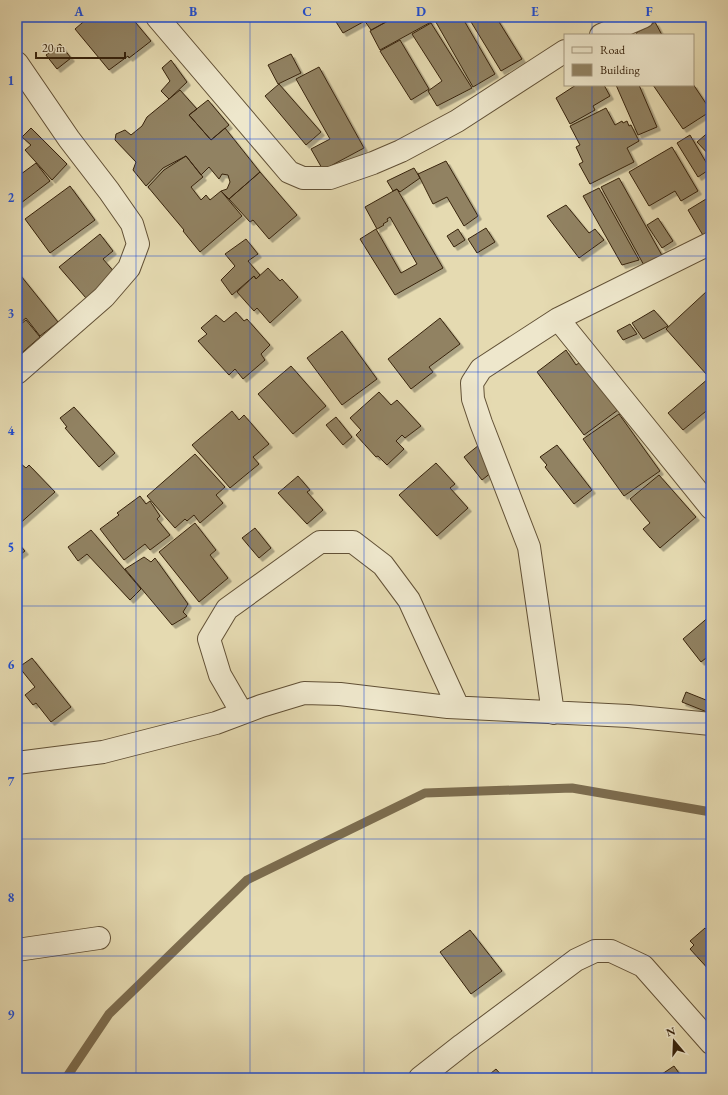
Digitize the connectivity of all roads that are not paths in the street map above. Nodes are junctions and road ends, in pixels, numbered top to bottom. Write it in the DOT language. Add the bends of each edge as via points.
graph roads {
  1 [pos="157,17"];
  2 [pos="643,17"];
  3 [pos="603,34"];
  4 [pos="564,52"];
  5 [pos="17,63"];
  6 [pos="711,243"];
  7 [pos="558,319"];
  8 [pos="17,373"];
  9 [pos="711,508"];
  10 [pos="458,707"];
  11 [pos="553,712"];
  12 [pos="242,713"];
  13 [pos="711,724"];
  14 [pos="17,763"];
  15 [pos="99,938"];
  16 [pos="17,950"];
  17 [pos="711,1043"];
  18 [pos="420,1078"];
  1 -- 4 [label="street" via="289,172 303,178 330,178 401,151 457,121"];
  2 -- 3 [label="street"];
  5 -- 8 [label="street" via="132,224 138,244 129,268 104,297"];
  6 -- 7 [label="street"];
  7 -- 9 [label="street"];
  7 -- 11 [label="street" via="481,369 472,383 473,399 481,423 529,547"];
  10 -- 11 [label="street"];
  10 -- 12 [label="street" via="304,692"];
  10 -- 12 [label="street" via="409,600 383,565 353,542 320,542 227,609 209,639 220,675"];
  11 -- 13 [label="street"];
  12 -- 14 [label="street" via="216,723 103,752"];
  15 -- 16 [label="street"];
  17 -- 18 [label="street" via="643,966 611,951 596,950 576,960"];
}
